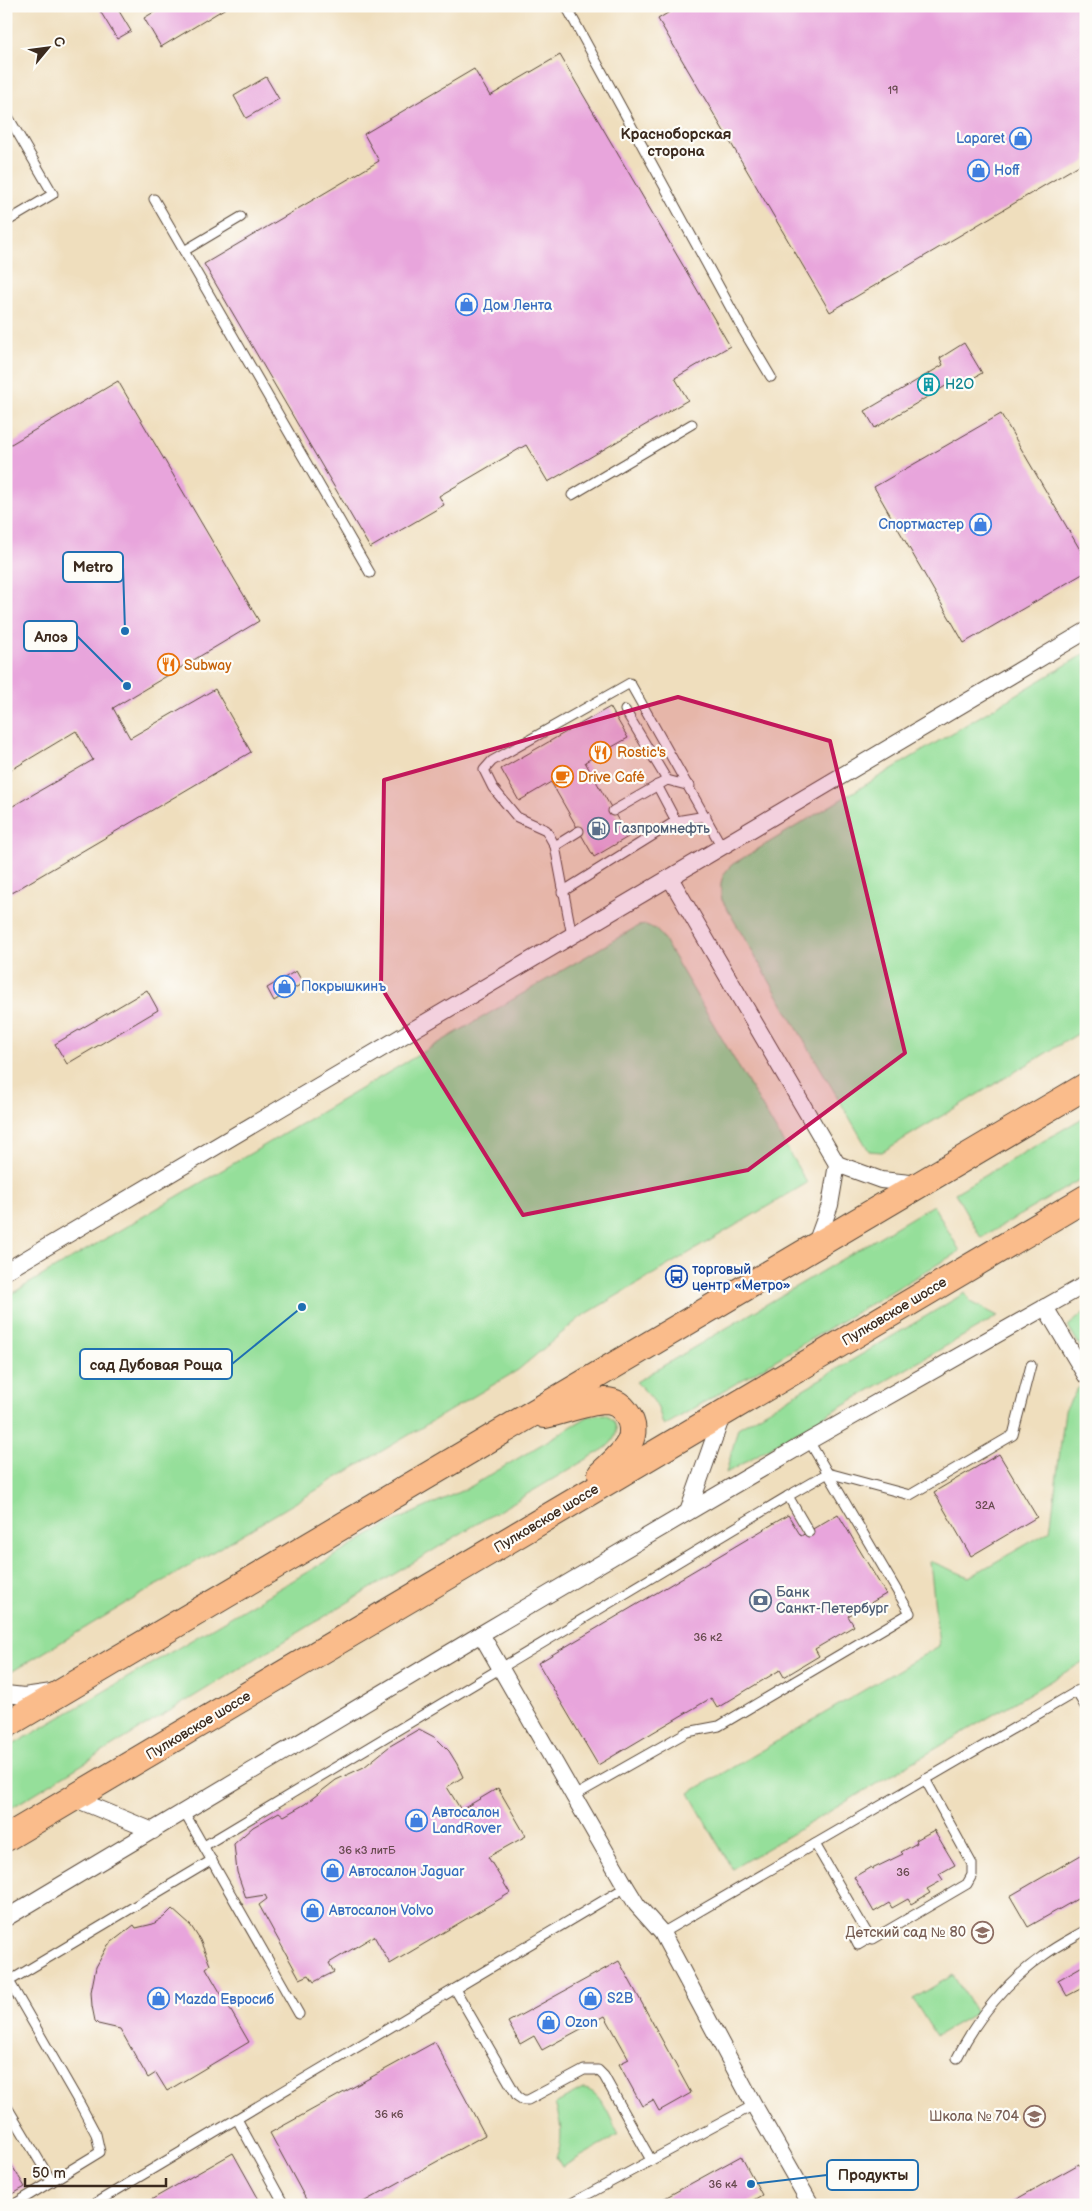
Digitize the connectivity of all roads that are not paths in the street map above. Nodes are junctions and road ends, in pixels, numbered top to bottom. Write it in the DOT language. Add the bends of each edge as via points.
graph roads {
  1 [pos="566,6"];
  2 [pos="6,113"];
  3 [pos="154,199"];
  4 [pos="241,218"];
  5 [pos="6,222"];
  6 [pos="184,250"];
  7 [pos="771,377"];
  8 [pos="692,424"];
  9 [pos="572,495"];
  10 [pos="370,573"];
  11 [pos="1086,631"];
  12 [pos="626,710"];
  13 [pos="667,780"];
  14 [pos="657,785"];
  15 [pos="690,786"];
  16 [pos="613,811"];
  17 [pos="706,816"];
  18 [pos="676,820"];
  19 [pos="579,831"];
  20 [pos="555,846"];
  21 [pos="722,846"];
  22 [pos="670,878"];
  23 [pos="562,892"];
  24 [pos="572,936"];
  25 [pos="1086,1086"];
  26 [pos="837,1164"];
  27 [pos="920,1184"];
  28 [pos="1086,1198"];
  29 [pos="814,1246"];
  30 [pos="6,1271"];
  31 [pos="1086,1284"];
  32 [pos="1045,1307"];
  33 [pos="1031,1365"];
  34 [pos="1086,1376"];
  35 [pos="723,1413"];
  36 [pos="519,1421"];
  37 [pos="809,1441"];
  38 [pos="828,1473"];
  39 [pos="788,1496"];
  40 [pos="580,1497"];
  41 [pos="688,1512"];
  42 [pos="809,1532"];
  43 [pos="481,1634"];
  44 [pos="502,1669"];
  45 [pos="1086,1686"];
  46 [pos="64,1690"];
  47 [pos="1076,1691"];
  48 [pos="6,1694"];
  49 [pos="1086,1708"];
  50 [pos="6,1725"];
  51 [pos="925,1779"];
  52 [pos="574,1796"];
  53 [pos="73,1798"];
  54 [pos="184,1812"];
  55 [pos="153,1831"];
  56 [pos="6,1838"];
  57 [pos="815,1844"];
  58 [pos="204,1846"];
  59 [pos="212,1860"];
  60 [pos="626,1887"];
  61 [pos="6,1918"];
  62 [pos="1086,1930"];
  63 [pos="662,1933"];
  64 [pos="853,1935"];
  65 [pos="870,1938"];
  66 [pos="7,1981"];
  67 [pos="455,1989"];
  68 [pos="299,2014"];
  69 [pos="957,2058"];
  70 [pos="754,2104"];
  71 [pos="6,2105"];
  72 [pos="237,2119"];
  73 [pos="651,2160"];
  74 [pos="52,2182"];
  75 [pos="806,2202"];
  76 [pos="13,2205"];
  77 [pos="92,2205"];
  78 [pos="284,2205"];
  79 [pos="568,2205"];
  1 -- 7 [label="lane"];
  2 -- 5 [label="lane" via="53,194"];
  3 -- 6 [label="lane"];
  4 -- 6 [label="lane"];
  6 -- 10 [label="lane"];
  8 -- 9 [label="lane"];
  11 -- 21 [label="street"];
  12 -- 13 [label="lane"];
  13 -- 14 [label="lane"];
  13 -- 15 [label="lane"];
  14 -- 16 [label="lane"];
  14 -- 18 [label="lane"];
  15 -- 17 [label="lane"];
  15 -- 20 [label="lane" via="630,683 492,761 484,770 493,788 517,817 546,830"];
  17 -- 18 [label="lane"];
  17 -- 21 [label="lane"];
  18 -- 23 [label="lane"];
  19 -- 20 [label="lane"];
  20 -- 23 [label="lane"];
  21 -- 22 [label="street"];
  22 -- 24 [label="street"];
  22 -- 26 [label="street"];
  23 -- 24 [label="lane"];
  24 -- 30 [label="street"];
  25 -- 27 [label="main road"];
  26 -- 27 [label="street" via="881,1180"];
  26 -- 29 [label="street" via="830,1205"];
  27 -- 29 [label="main road"];
  28 -- 35 [label="main road, Пулковское шоссе"];
  29 -- 36 [label="main road"];
  31 -- 32 [label="street"];
  32 -- 34 [label="street"];
  32 -- 37 [label="street"];
  33 -- 38 [label="lane" via="1013,1435 910,1494"];
  35 -- 40 [label="main road, Пулковское шоссе"];
  35 -- 41 [label="street"];
  36 -- 40 [label="main road" via="606,1401 624,1409 633,1427 631,1443"];
  36 -- 46 [label="main road"];
  37 -- 38 [label="lane"];
  37 -- 41 [label="street"];
  38 -- 39 [label="lane"];
  38 -- 52 [label="lane" via="910,1612 719,1726 687,1732"];
  39 -- 42 [label="lane"];
  39 -- 44 [label="lane"];
  40 -- 53 [label="main road, Пулковское шоссе"];
  41 -- 43 [label="street"];
  43 -- 44 [label="street"];
  43 -- 54 [label="street"];
  44 -- 52 [label="street"];
  44 -- 58 [label="lane"];
  45 -- 47 [label="lane"];
  46 -- 48 [label="street" via="24,1696"];
  46 -- 50 [label="main road"];
  47 -- 49 [label="lane"];
  47 -- 51 [label="lane"];
  51 -- 57 [label="lane"];
  51 -- 65 [label="lane" via="972,1864 972,1875 968,1884"];
  52 -- 60 [label="street"];
  53 -- 55 [label="street"];
  53 -- 56 [label="main road, Пулковское шоссе"];
  54 -- 55 [label="street"];
  54 -- 58 [label="lane"];
  55 -- 61 [label="street"];
  57 -- 63 [label="lane"];
  57 -- 65 [label="lane"];
  58 -- 59 [label="lane"];
  59 -- 66 [label="lane"];
  59 -- 68 [label="lane"];
  60 -- 63 [label="street" via="636,1904"];
  60 -- 67 [label="lane"];
  62 -- 69 [label="lane" via="1019,1974 970,2032"];
  63 -- 70 [label="street"];
  64 -- 65 [label="lane" via="858,1945"];
  66 -- 74 [label="lane" via="96,2134 100,2152"];
  67 -- 72 [label="lane"];
  67 -- 73 [label="lane" via="517,2096 528,2100 584,2070 598,2070"];
  70 -- 73 [label="lane"];
  70 -- 75 [label="street"];
  71 -- 74 [label="lane"];
  72 -- 77 [label="lane"];
  72 -- 78 [label="lane"];
  73 -- 79 [label="lane"];
  74 -- 76 [label="lane"];
}
